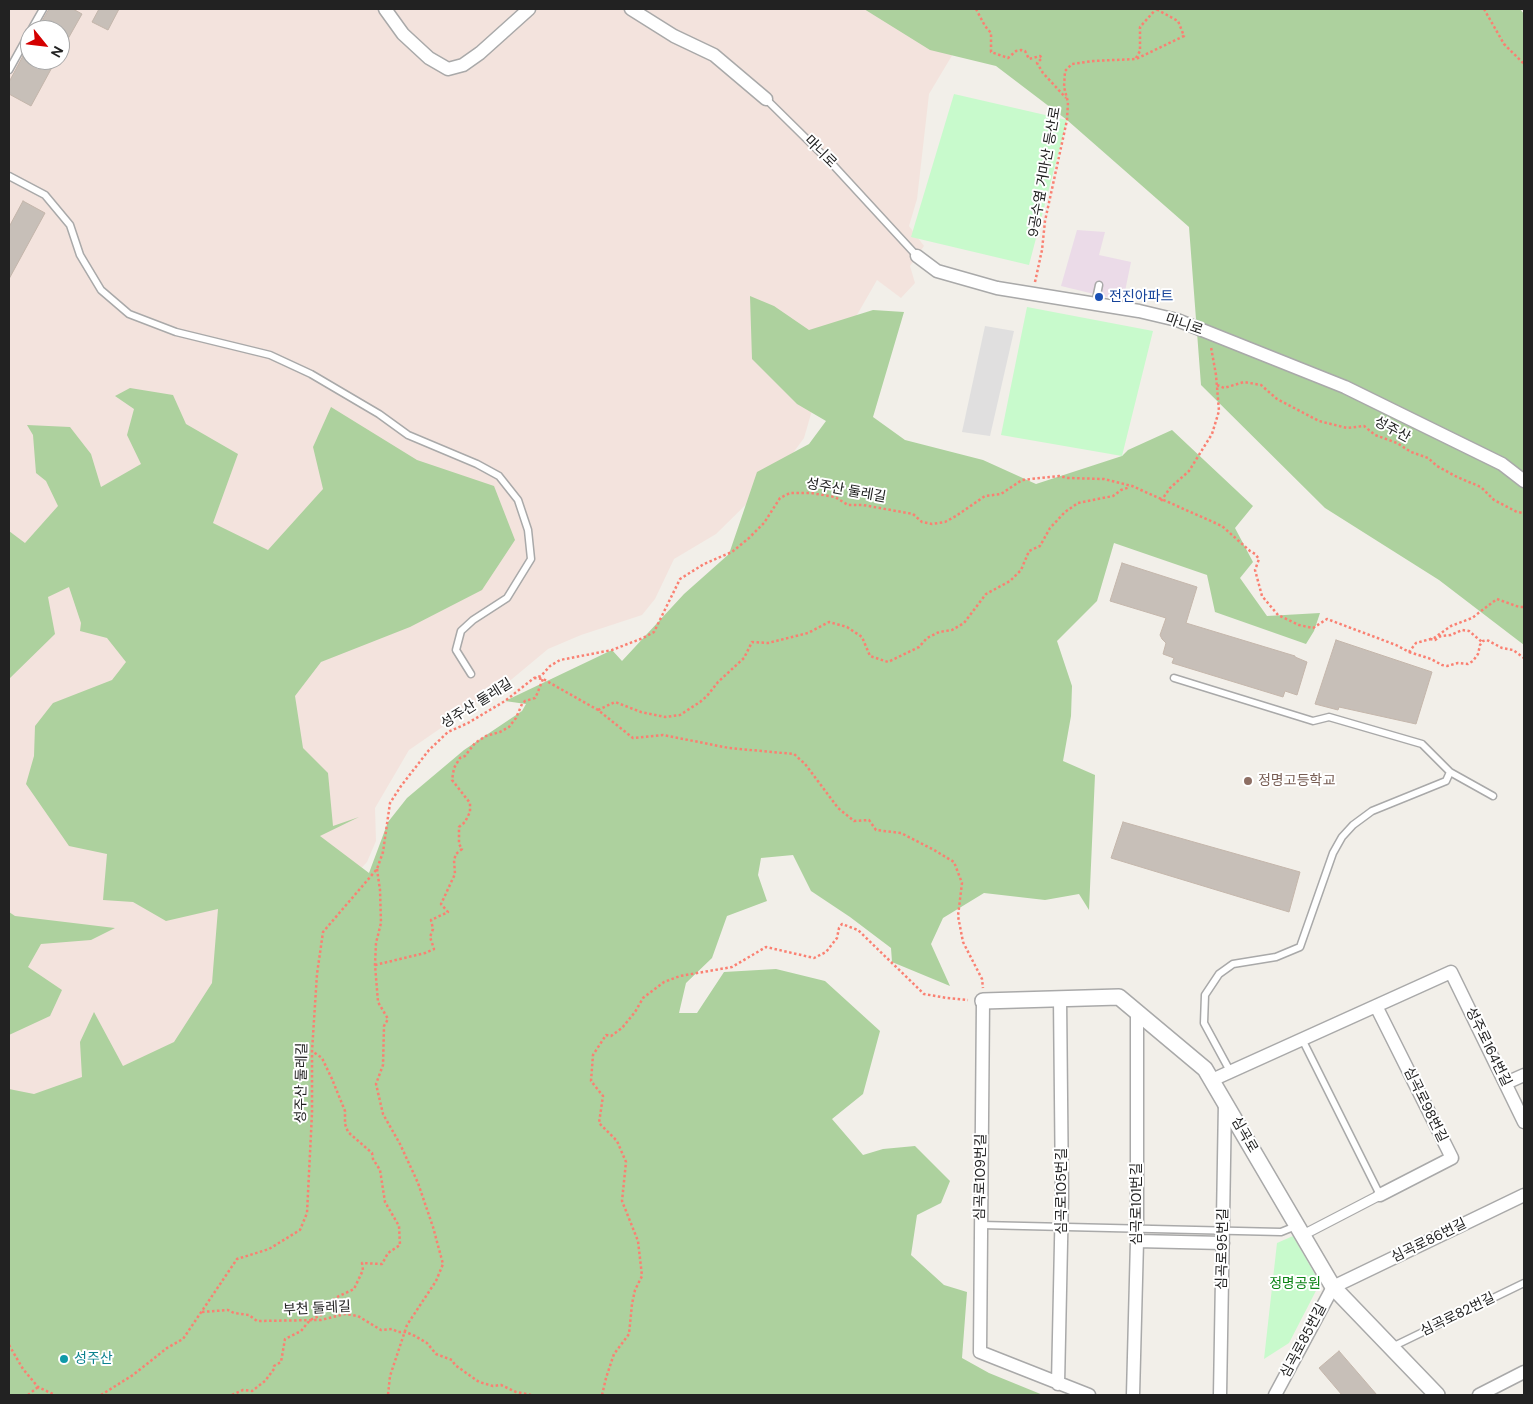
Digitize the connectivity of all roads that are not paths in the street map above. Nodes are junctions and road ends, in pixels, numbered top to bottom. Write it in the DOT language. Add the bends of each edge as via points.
graph roads {
  1 [pos="43,9"];
  2 [pos="385,9"];
  3 [pos="529,9"];
  4 [pos="631,9"];
  5 [pos="37,20"];
  6 [pos="20,50"];
  7 [pos="9,70"];
  8 [pos="766,99"];
  9 [pos="9,176"];
  10 [pos="917,256"];
  11 [pos="1099,285"];
  12 [pos="1095,304"];
  13 [pos="1524,481"];
  14 [pos="471,674"];
  15 [pos="1174,678"];
  16 [pos="1450,772"];
  17 [pos="1493,796"];
  18 [pos="1060,998"];
  19 [pos="983,1001"];
  20 [pos="1376,1006"];
  21 [pos="1137,1012"];
  22 [pos="1302,1039"];
  23 [pos="1230,1071"];
  24 [pos="1524,1075"];
  25 [pos="1212,1080"];
  26 [pos="1506,1083"];
  27 [pos="1225,1102"];
  28 [pos="1524,1122"];
  29 [pos="1380,1195"];
  30 [pos="1524,1195"];
  31 [pos="981,1225"];
  32 [pos="1062,1227"];
  33 [pos="1300,1230"];
  34 [pos="1137,1235"];
  35 [pos="1223,1237"];
  36 [pos="1524,1283"];
  37 [pos="1333,1287"];
  38 [pos="1391,1347"];
  39 [pos="1524,1372"];
  40 [pos="1058,1384"];
  41 [pos="1089,1395"];
  42 [pos="1133,1395"];
  43 [pos="1220,1395"];
  44 [pos="1275,1395"];
  45 [pos="1437,1395"];
  46 [pos="1479,1395"];
  1 -- 5 [label="lane"];
  2 -- 3 [label="street" via="403,34 429,58 448,69 463,65 480,53"];
  4 -- 8 [label="street" via="674,36 714,55"];
  6 -- 7 [label="lane"];
  8 -- 10 [label="lane, 마니로" via="835,167"];
  9 -- 14 [label="lane" via="45,195 70,225 80,255 101,290 129,314 176,332 270,355 311,374 408,435 499,476 518,500 528,530 531,559 508,598 461,631 456,650"];
  10 -- 12 [label="street, 마니로" via="937,271 997,288"];
  11 -- 12 [label="lane"];
  12 -- 13 [label="street, 마니로" via="1177,320 1346,386 1502,464"];
  15 -- 16 [label="lane" via="1313,721 1329,717 1422,744"];
  16 -- 17 [label="lane"];
  16 -- 23 [label="lane" via="1446,781 1372,811 1342,837 1333,853 1300,947 1276,957 1233,964 1219,974 1205,995 1204,1023"];
  18 -- 19 [label="street, 심곡로"];
  18 -- 21 [label="street, 심곡로" via="1118,997"];
  18 -- 32 [label="street, 심곡로105번길"];
  19 -- 31 [label="street, 심곡로109번길"];
  20 -- 22 [label="street"];
  20 -- 26 [label="street, 성주로164번길" via="1451,972"];
  20 -- 29 [label="street, 심곡로98번길" via="1452,1158"];
  21 -- 25 [label="street, 심곡로" via="1205,1069"];
  21 -- 34 [label="street, 심곡로101번길"];
  22 -- 23 [label="street"];
  22 -- 29 [label="lane"];
  23 -- 25 [label="street"];
  24 -- 26 [label="street"];
  25 -- 27 [label="street, 심곡로"];
  26 -- 28 [label="street, 성주로164번길"];
  27 -- 33 [label="street, 심곡로"];
  27 -- 35 [label="street, 심곡로95번길"];
  29 -- 33 [label="street, 심곡로98번길"];
  30 -- 37 [label="street, 심곡로86번길"];
  31 -- 32 [label="lane"];
  31 -- 40 [label="street, 심곡로109번길" via="980,1352"];
  32 -- 34 [label="lane"];
  32 -- 40 [label="street, 심곡로105번길"];
  33 -- 35 [label="lane"];
  33 -- 37 [label="street, 심곡로"];
  34 -- 35 [label="street"];
  34 -- 42 [label="street, 심곡로101번길"];
  35 -- 43 [label="street, 심곡로95번길"];
  36 -- 38 [label="lane, 심곡로82번길"];
  37 -- 38 [label="street, 심곡로"];
  37 -- 44 [label="street, 심곡로85번길"];
  38 -- 45 [label="street, 심곡로"];
  39 -- 46 [label="street"];
  40 -- 41 [label="street"];
}
